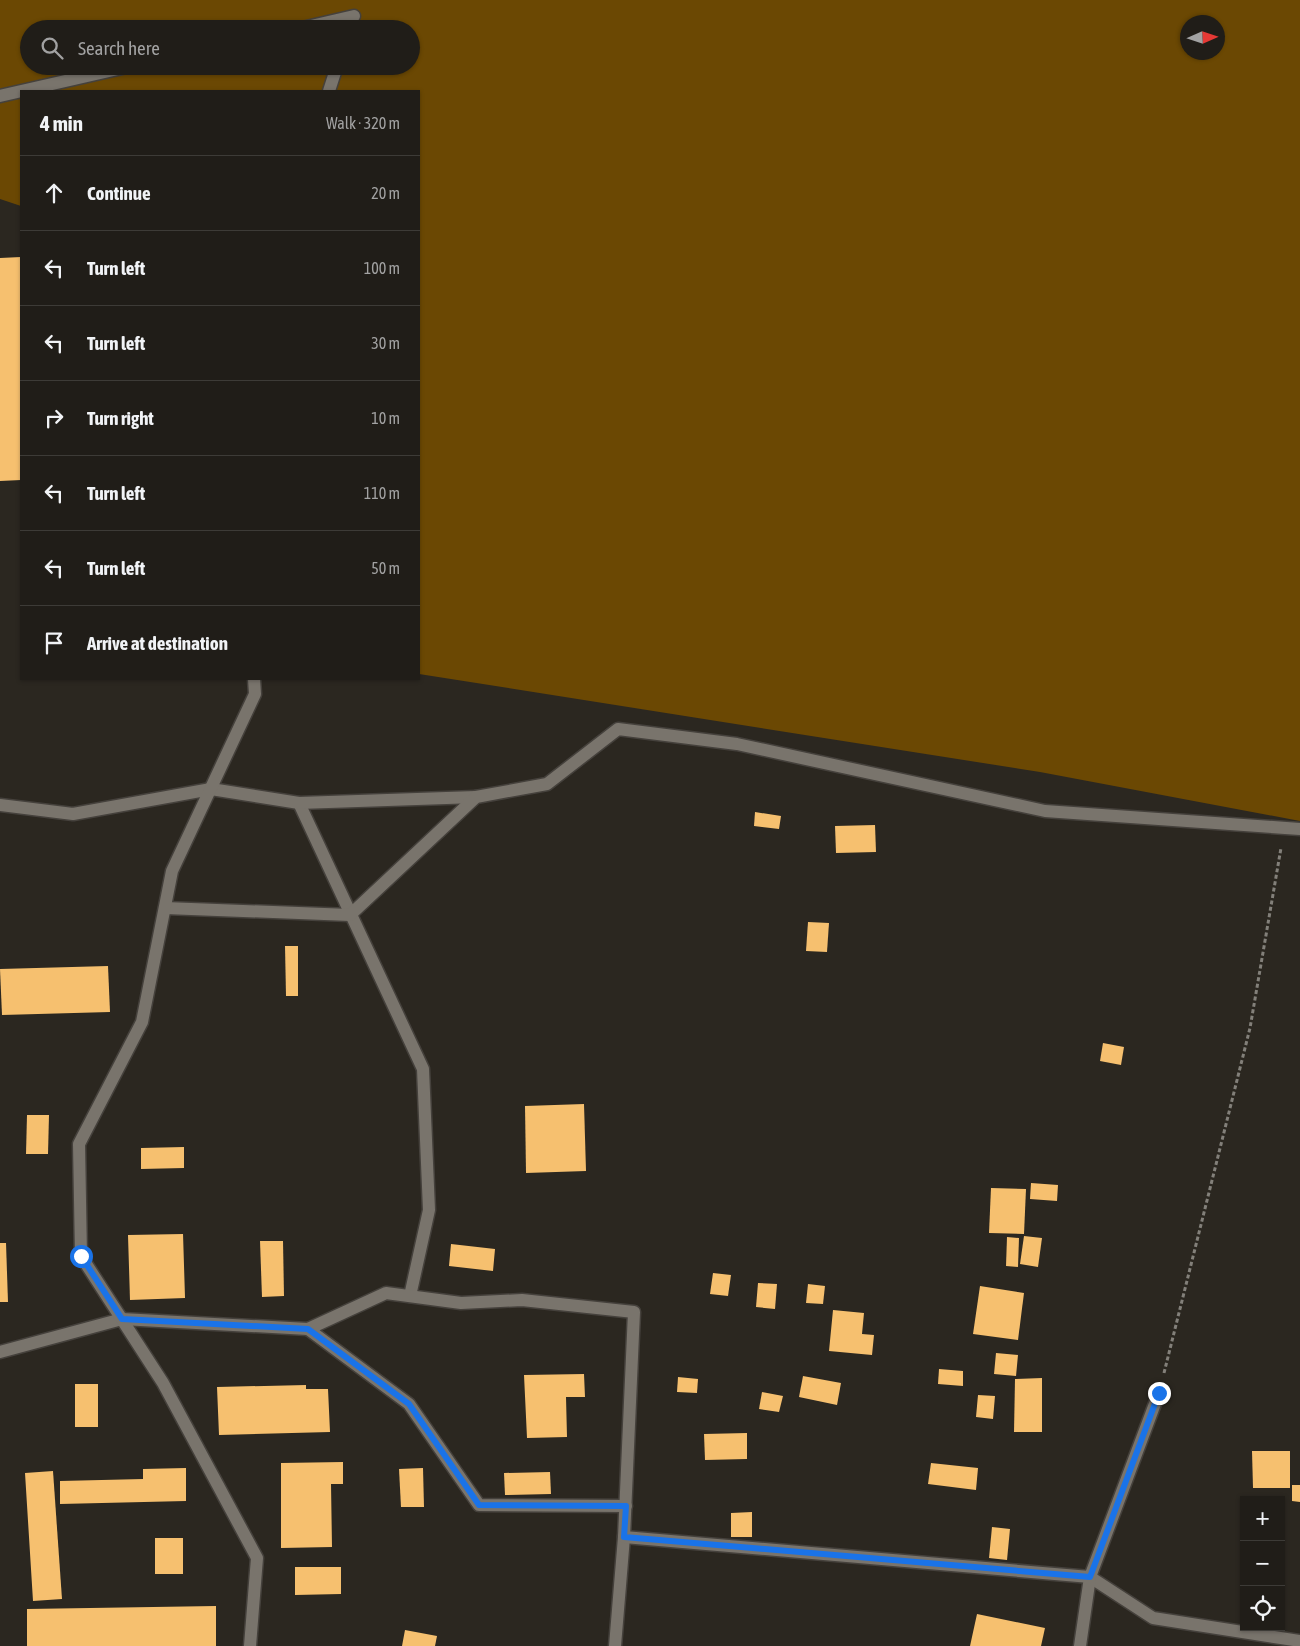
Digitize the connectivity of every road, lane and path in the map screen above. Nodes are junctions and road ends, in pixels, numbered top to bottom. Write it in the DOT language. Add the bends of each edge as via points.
graph roads {
  1 [pos="337,20"];
  2 [pos="353,20"];
  3 [pos="92,75"];
  4 [pos="334,75"];
  5 [pos="26,90"];
  6 [pos="329,90"];
  7 [pos="20,91"];
  8 [pos="0,96"];
  9 [pos="254,680"];
  10 [pos="211,789"];
  11 [pos="476,798"];
  12 [pos="299,804"];
  13 [pos="0,805"];
  14 [pos="1285,828"];
  15 [pos="1300,829"];
  16 [pos="165,908"];
  17 [pos="350,915"];
  18 [pos="410,1296"];
  19 [pos="122,1319"];
  20 [pos="308,1329"];
  21 [pos="0,1352"];
  22 [pos="1159,1393"];
  23 [pos="626,1506"];
  24 [pos="624,1537"];
  25 [pos="1090,1577"];
  26 [pos="1300,1641"];
  27 [pos="250,1646"];
  28 [pos="615,1646"];
  29 [pos="1080,1646"];
  1 -- 2 [label="street" via="354,16"];
  3 -- 5 [label="street"];
  4 -- 6 [label="street"];
  7 -- 8 [label="street"];
  9 -- 10 [label="street" via="255,694"];
  10 -- 12 [label="street"];
  10 -- 13 [label="street" via="74,814"];
  10 -- 16 [label="street" via="172,871"];
  11 -- 12 [label="street"];
  11 -- 14 [label="street" via="547,784 618,729 738,744 1045,811"];
  11 -- 17 [label="street"];
  12 -- 17 [label="street"];
  14 -- 15 [label="street"];
  14 -- 22 [label="path" via="1250,1028"];
  16 -- 17 [label="street"];
  16 -- 19 [label="street" via="142,1022 79,1144 81,1256"];
  17 -- 18 [label="street" via="423,1069 430,1210"];
  18 -- 20 [label="street" via="386,1293"];
  18 -- 23 [label="street" via="461,1303 522,1300 634,1312"];
  19 -- 20 [label="street"];
  19 -- 21 [label="street"];
  19 -- 27 [label="street" via="163,1382 257,1558"];
  20 -- 23 [label="street" via="409,1404 479,1505"];
  22 -- 25 [label="street"];
  23 -- 24 [label="street"];
  24 -- 25 [label="street"];
  24 -- 28 [label="street"];
  25 -- 26 [label="street" via="1153,1618"];
  25 -- 29 [label="street"];
}
